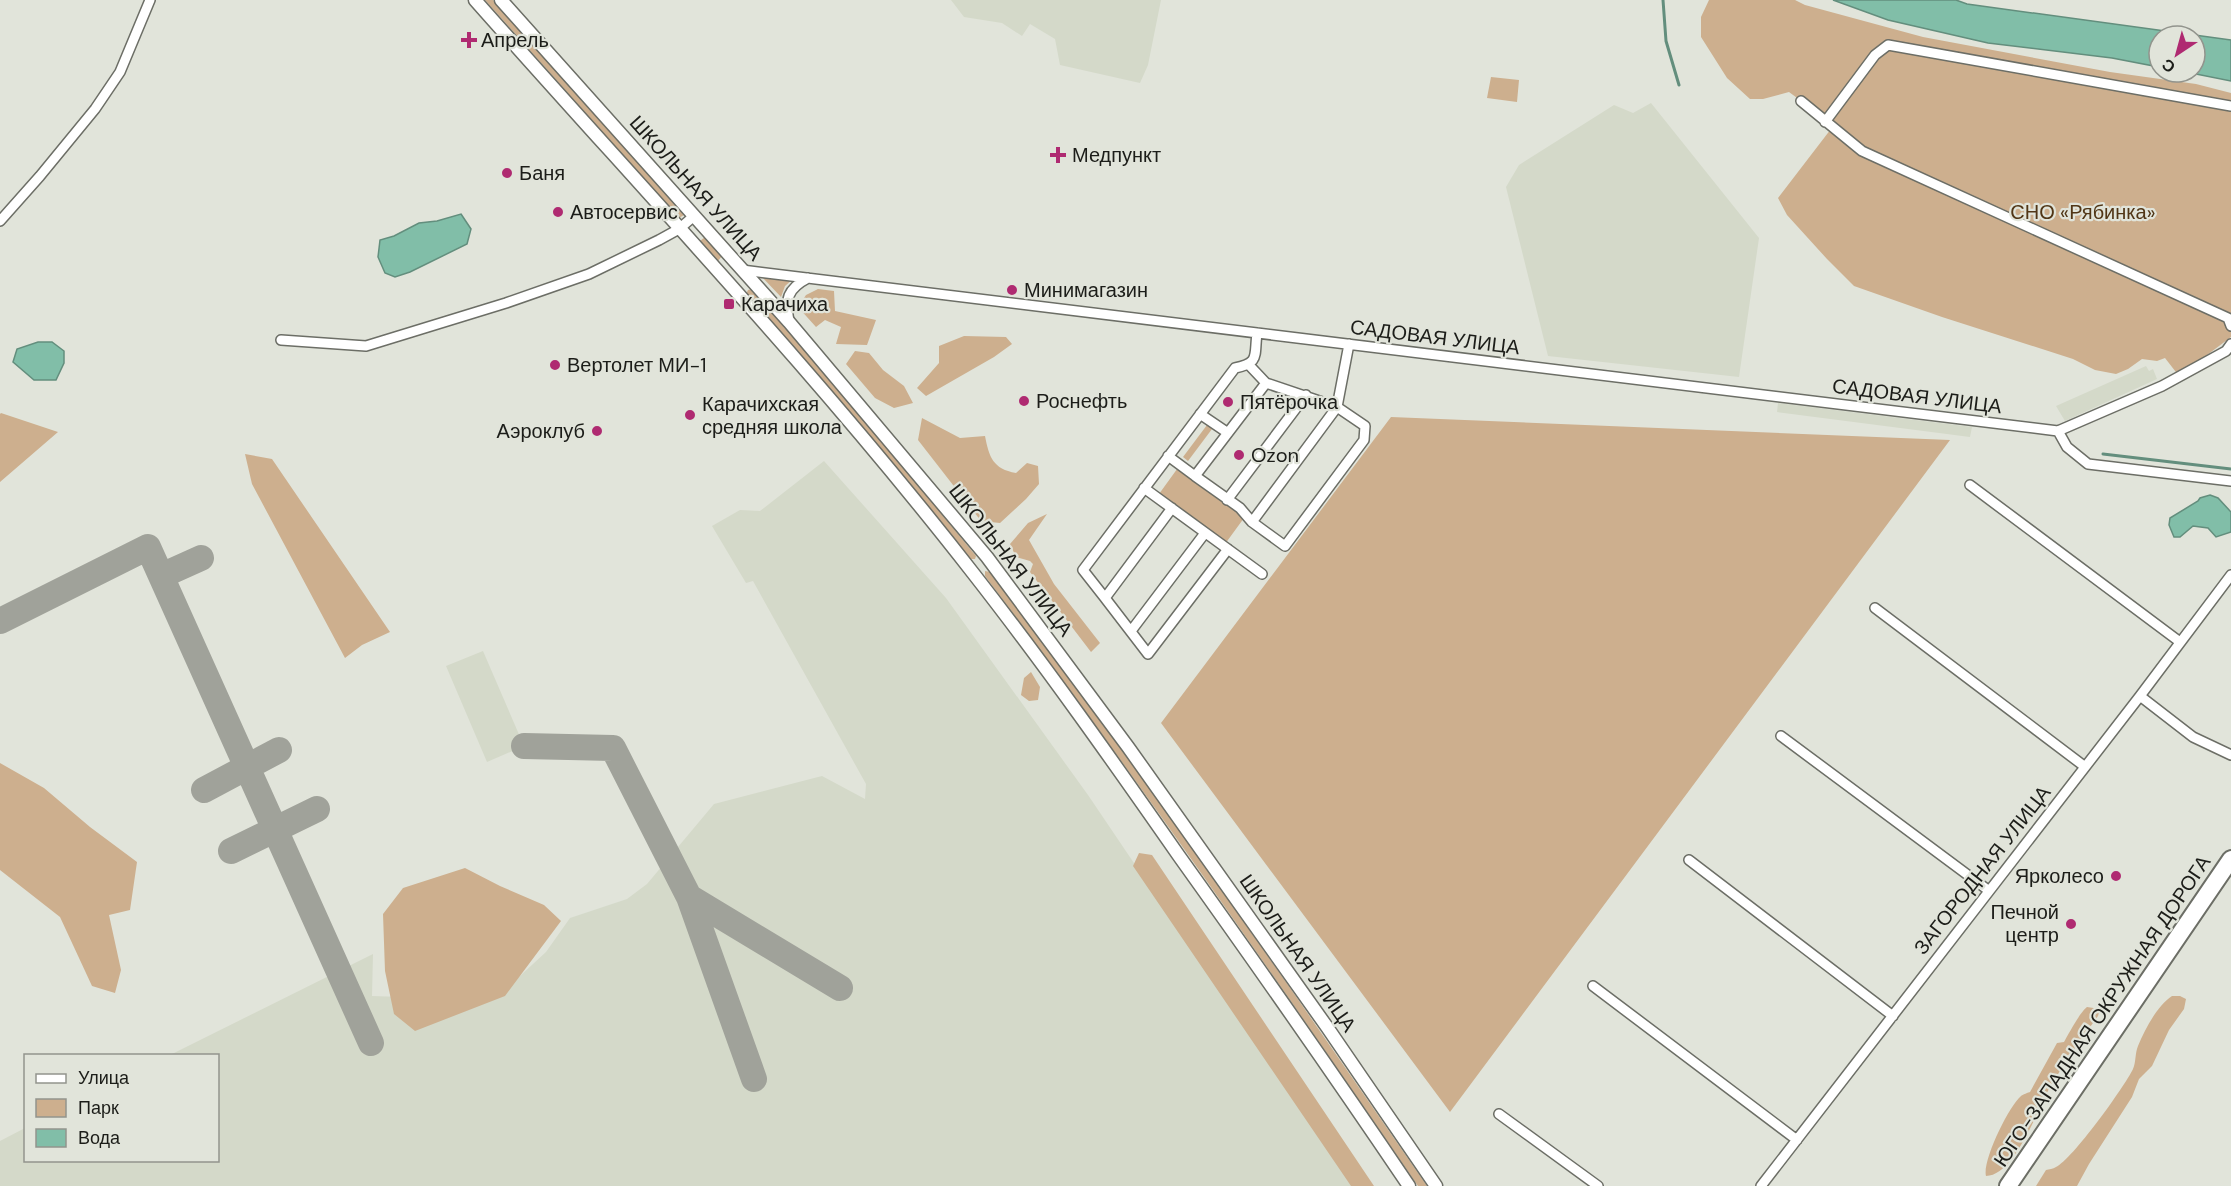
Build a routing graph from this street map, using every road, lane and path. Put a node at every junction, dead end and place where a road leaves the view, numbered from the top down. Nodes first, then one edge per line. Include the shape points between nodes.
1 (150, 0) edge
2 (476, 0) edge
3 (501, 0) edge
4 (1801, 101) dead end
5 (2231, 106) edge
6 (1825, 122) junction
7 (694, 216) junction
8 (0, 221) edge
9 (679, 229) junction
10 (742, 270) junction
11 (808, 278) junction
12 (727, 282) junction
13 (789, 322) junction
14 (2231, 326) edge
15 (1257, 333) junction
16 (281, 340) dead end
17 (2231, 344) edge
18 (1349, 345) junction
19 (1249, 365) junction
20 (1266, 383) junction
21 (1306, 395) junction
22 (1337, 407) junction
23 (1200, 414) junction
24 (2058, 431) junction
25 (1228, 433) junction
26 (1168, 456) junction
27 (1195, 476) junction
28 (2231, 482) edge
29 (1970, 485) dead end
30 (1144, 488) junction
31 (1227, 500) junction
32 (1172, 508) junction
33 (1252, 522) junction
34 (1205, 533) junction
35 (1228, 549) junction
36 (987, 557) junction
37 (971, 570) junction
38 (1262, 574) dead end
39 (2231, 575) edge
40 (1105, 598) junction
41 (1875, 608) dead end
42 (1131, 632) junction
43 (2180, 642) junction
44 (2140, 696) junction
45 (1781, 736) dead end
46 (2231, 755) edge
47 (2084, 766) junction
48 (2231, 859) edge
49 (1689, 860) dead end
50 (2231, 876) edge
51 (1988, 890) junction
52 (1593, 986) dead end
53 (1893, 1016) junction
54 (1499, 1114) dead end
55 (1797, 1140) junction
56 (1409, 1186) edge
57 (1436, 1186) edge
58 (1598, 1186) edge
59 (1761, 1186) edge
60 (2008, 1186) edge
61 (2019, 1186) edge

1 - 8 street via 120,72 108,90
2 - 9 main road, ШКОЛЬНАЯ УЛИЦА
3 - 7 main road, ШКОЛЬНАЯ УЛИЦА
4 - 6 street
5 - 6 street via 1888,45 1875,55
6 - 14 street via 1862,151 2228,318
7 - 9 street
7 - 10 main road, ШКОЛЬНАЯ УЛИЦА
9 - 12 main road, ШКОЛЬНАЯ УЛИЦА
9 - 16 street via 589,274 366,346
10 - 11 street, САДОВАЯ УЛИЦА
10 - 12 main road
10 - 13 main road, ШКОЛЬНАЯ УЛИЦА
11 - 13 street via 788,296
11 - 15 street, САДОВАЯ УЛИЦА
12 - 37 main road, ШКОЛЬНАЯ УЛИЦА
13 - 36 main road, ШКОЛЬНАЯ УЛИЦА
15 - 18 street, САДОВАЯ УЛИЦА
15 - 19 street via 1254,360
17 - 24 street via 2226,351 2169,382
18 - 22 street
18 - 24 street, САДОВАЯ УЛИЦА
19 - 20 street
19 - 23 street via 1235,368
20 - 21 street
20 - 25 street
21 - 22 street
21 - 31 street
22 - 33 street
22 - 33 street via 1365,426 1364,440 1292,538 1285,546
23 - 25 street
23 - 26 street
24 - 28 street via 2067,447 2088,464
25 - 27 street
26 - 27 street
26 - 30 street
27 - 31 street
29 - 43 street
30 - 32 street
30 - 40 street via 1083,570
31 - 33 street
32 - 34 street
32 - 40 street
34 - 35 street
34 - 42 street
35 - 38 street
35 - 42 street via 1148,654
36 - 37 main road
36 - 57 main road, ШКОЛЬНАЯ УЛИЦА via 1128,747
37 - 56 main road, ШКОЛЬНАЯ УЛИЦА via 1111,758
39 - 43 street, ЗАГОРОДНАЯ УЛИЦА
40 - 42 street
41 - 47 street
43 - 44 street, ЗАГОРОДНАЯ УЛИЦА
44 - 46 street via 2193,736
44 - 47 street, ЗАГОРОДНАЯ УЛИЦА
45 - 51 street
47 - 51 street, ЗАГОРОДНАЯ УЛИЦА
48 - 60 highway, ЮГО-ЗАПАДНАЯ ОКРУЖНАЯ ДОРОГА
49 - 53 street
50 - 61 highway, ЮГО-ЗАПАДНАЯ ОКРУЖНАЯ ДОРОГА
51 - 53 street, ЗАГОРОДНАЯ УЛИЦА
52 - 55 street
53 - 55 street, ЗАГОРОДНАЯ УЛИЦА
54 - 58 street
55 - 59 street, ЗАГОРОДНАЯ УЛИЦА

